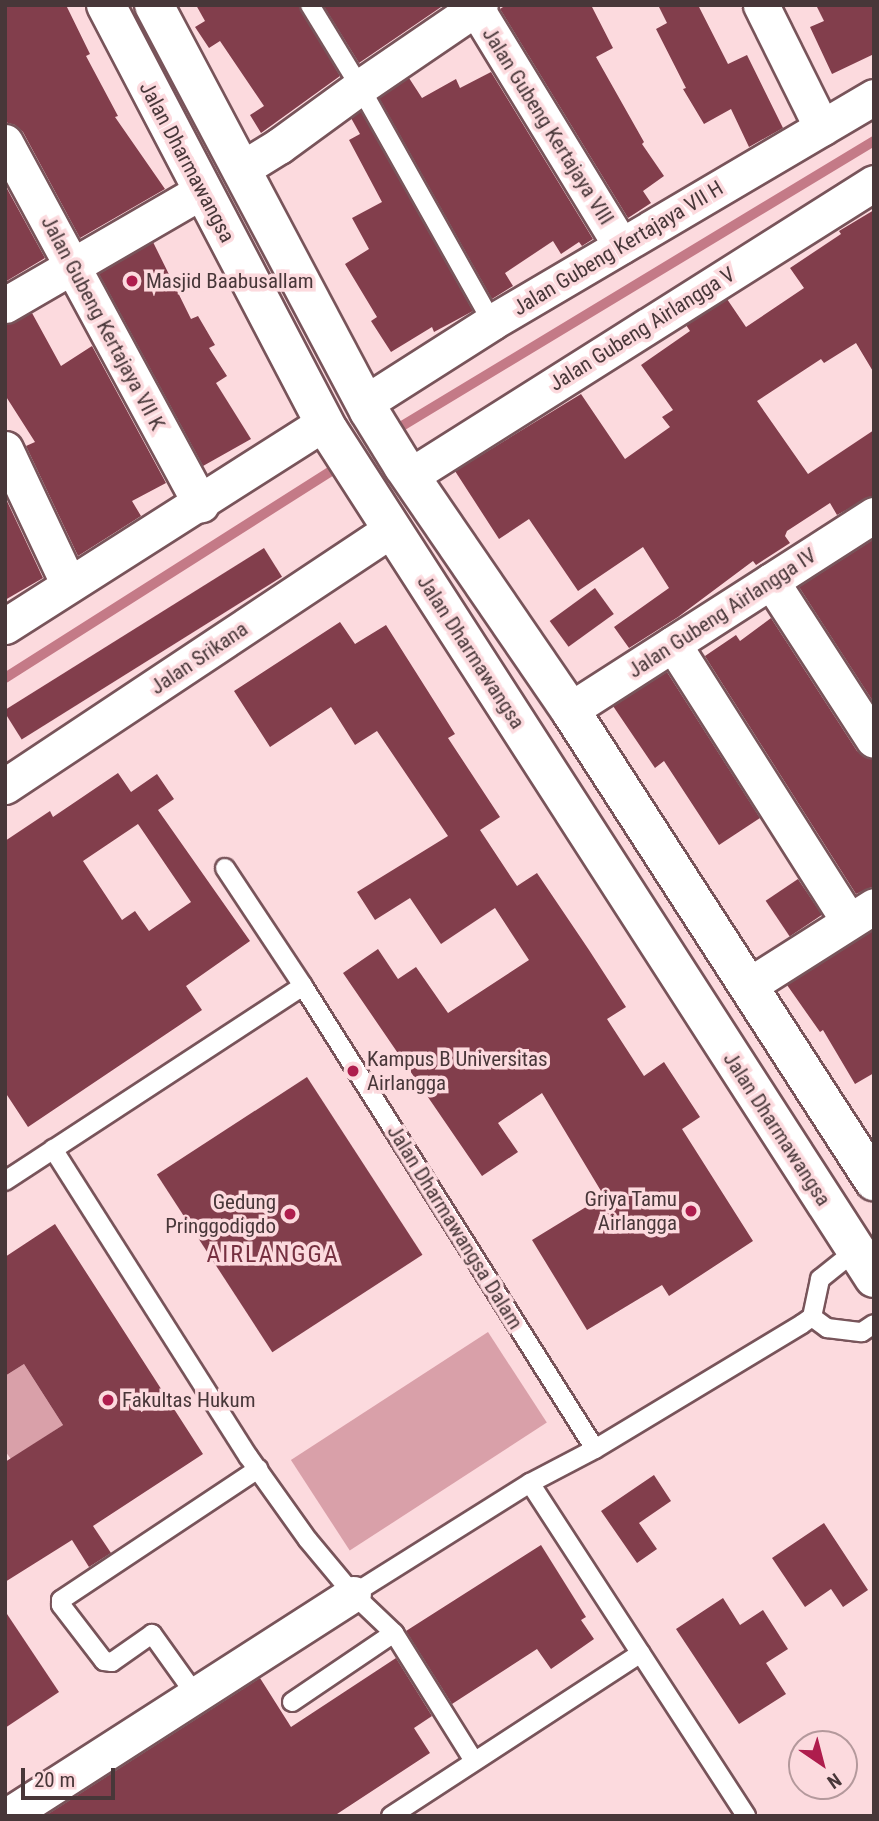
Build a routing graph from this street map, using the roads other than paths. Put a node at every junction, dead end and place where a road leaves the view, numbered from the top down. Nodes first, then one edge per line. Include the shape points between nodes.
1 (106, 5) edge
2 (154, 5) edge
3 (310, 5) edge
4 (761, 5) edge
5 (476, 6) edge
6 (360, 86) junction
7 (874, 97) edge
8 (822, 128) junction
9 (5, 142) edge
10 (240, 170) junction
11 (874, 183) edge
12 (202, 191) junction
13 (621, 246) junction
14 (72, 266) junction
15 (5, 305) edge
16 (492, 322) junction
17 (367, 407) junction
18 (326, 427) junction
19 (5, 449) edge
20 (407, 471) junction
21 (201, 503) junction
22 (874, 515) edge
23 (392, 529) junction
24 (771, 581) junction
25 (69, 585) junction
26 (5, 626) edge
27 (673, 644) junction
28 (570, 710) junction
29 (874, 740) edge
30 (5, 786) edge
31 (225, 868) dead end
32 (861, 914) edge
33 (303, 986) junction
34 (748, 986) junction
35 (52, 1149) junction
36 (5, 1181) edge
37 (874, 1181) edge
38 (865, 1264) edge
39 (812, 1317) junction
40 (874, 1324) edge
41 (595, 1449) junction
42 (258, 1469) junction
43 (530, 1483) junction
44 (353, 1594) junction
45 (394, 1633) junction
46 (641, 1653) junction
47 (195, 1694) junction
48 (292, 1702) dead end
49 (474, 1761) junction
50 (7, 1816) edge
51 (391, 1816) edge
52 (746, 1816) edge

1 - 12 main road, Jalan Dharmawangsa
2 - 10 main road, Jalan Dharmawangsa
3 - 6 lane
4 - 8 street
5 - 6 street
5 - 13 street, Jalan Gubeng Kertajaya VIII
6 - 10 street
6 - 16 lane
7 - 8 street, Jalan Gubeng Kertajaya VII H
8 - 13 street, Jalan Gubeng Kertajaya VII H
9 - 14 street, Jalan Gubeng Kertajaya VII K
10 - 17 main road, Jalan Dharmawangsa
11 - 20 street, Jalan Gubeng Airlangga V
12 - 14 street
12 - 18 main road, Jalan Dharmawangsa
13 - 16 street, Jalan Gubeng Kertajaya VII H
14 - 15 street
14 - 21 street, Jalan Gubeng Kertajaya VII K
16 - 17 street, Jalan Gubeng Kertajaya VII H
17 - 20 main road, Jalan Dharmawangsa
18 - 21 street
18 - 23 main road, Jalan Dharmawangsa
19 - 25 street
20 - 28 main road, Jalan Dharmawangsa
21 - 25 street
22 - 24 street, Jalan Gubeng Airlangga IV
23 - 30 street, Jalan Srikana
23 - 38 main road, Jalan Dharmawangsa
24 - 27 street, Jalan Gubeng Airlangga IV
24 - 29 street
25 - 26 street
27 - 28 street, Jalan Gubeng Airlangga IV
27 - 32 street
28 - 34 main road, Jalan Dharmawangsa
31 - 33 lane, Jalan Dharmawangsa Dalam
32 - 34 street
33 - 35 lane
33 - 41 lane, Jalan Dharmawangsa Dalam
34 - 37 main road, Jalan Dharmawangsa
35 - 36 lane
35 - 42 lane
38 - 39 lane via 820,1279
39 - 40 lane via 827,1328 862,1332
39 - 41 lane
41 - 43 lane
42 - 44 lane
42 - 47 lane via 61,1600 104,1661 112,1662 152,1634
43 - 44 lane
43 - 46 lane
44 - 45 lane
44 - 47 street
45 - 48 lane
45 - 49 lane
46 - 49 lane
46 - 52 lane
47 - 50 street
49 - 51 lane

